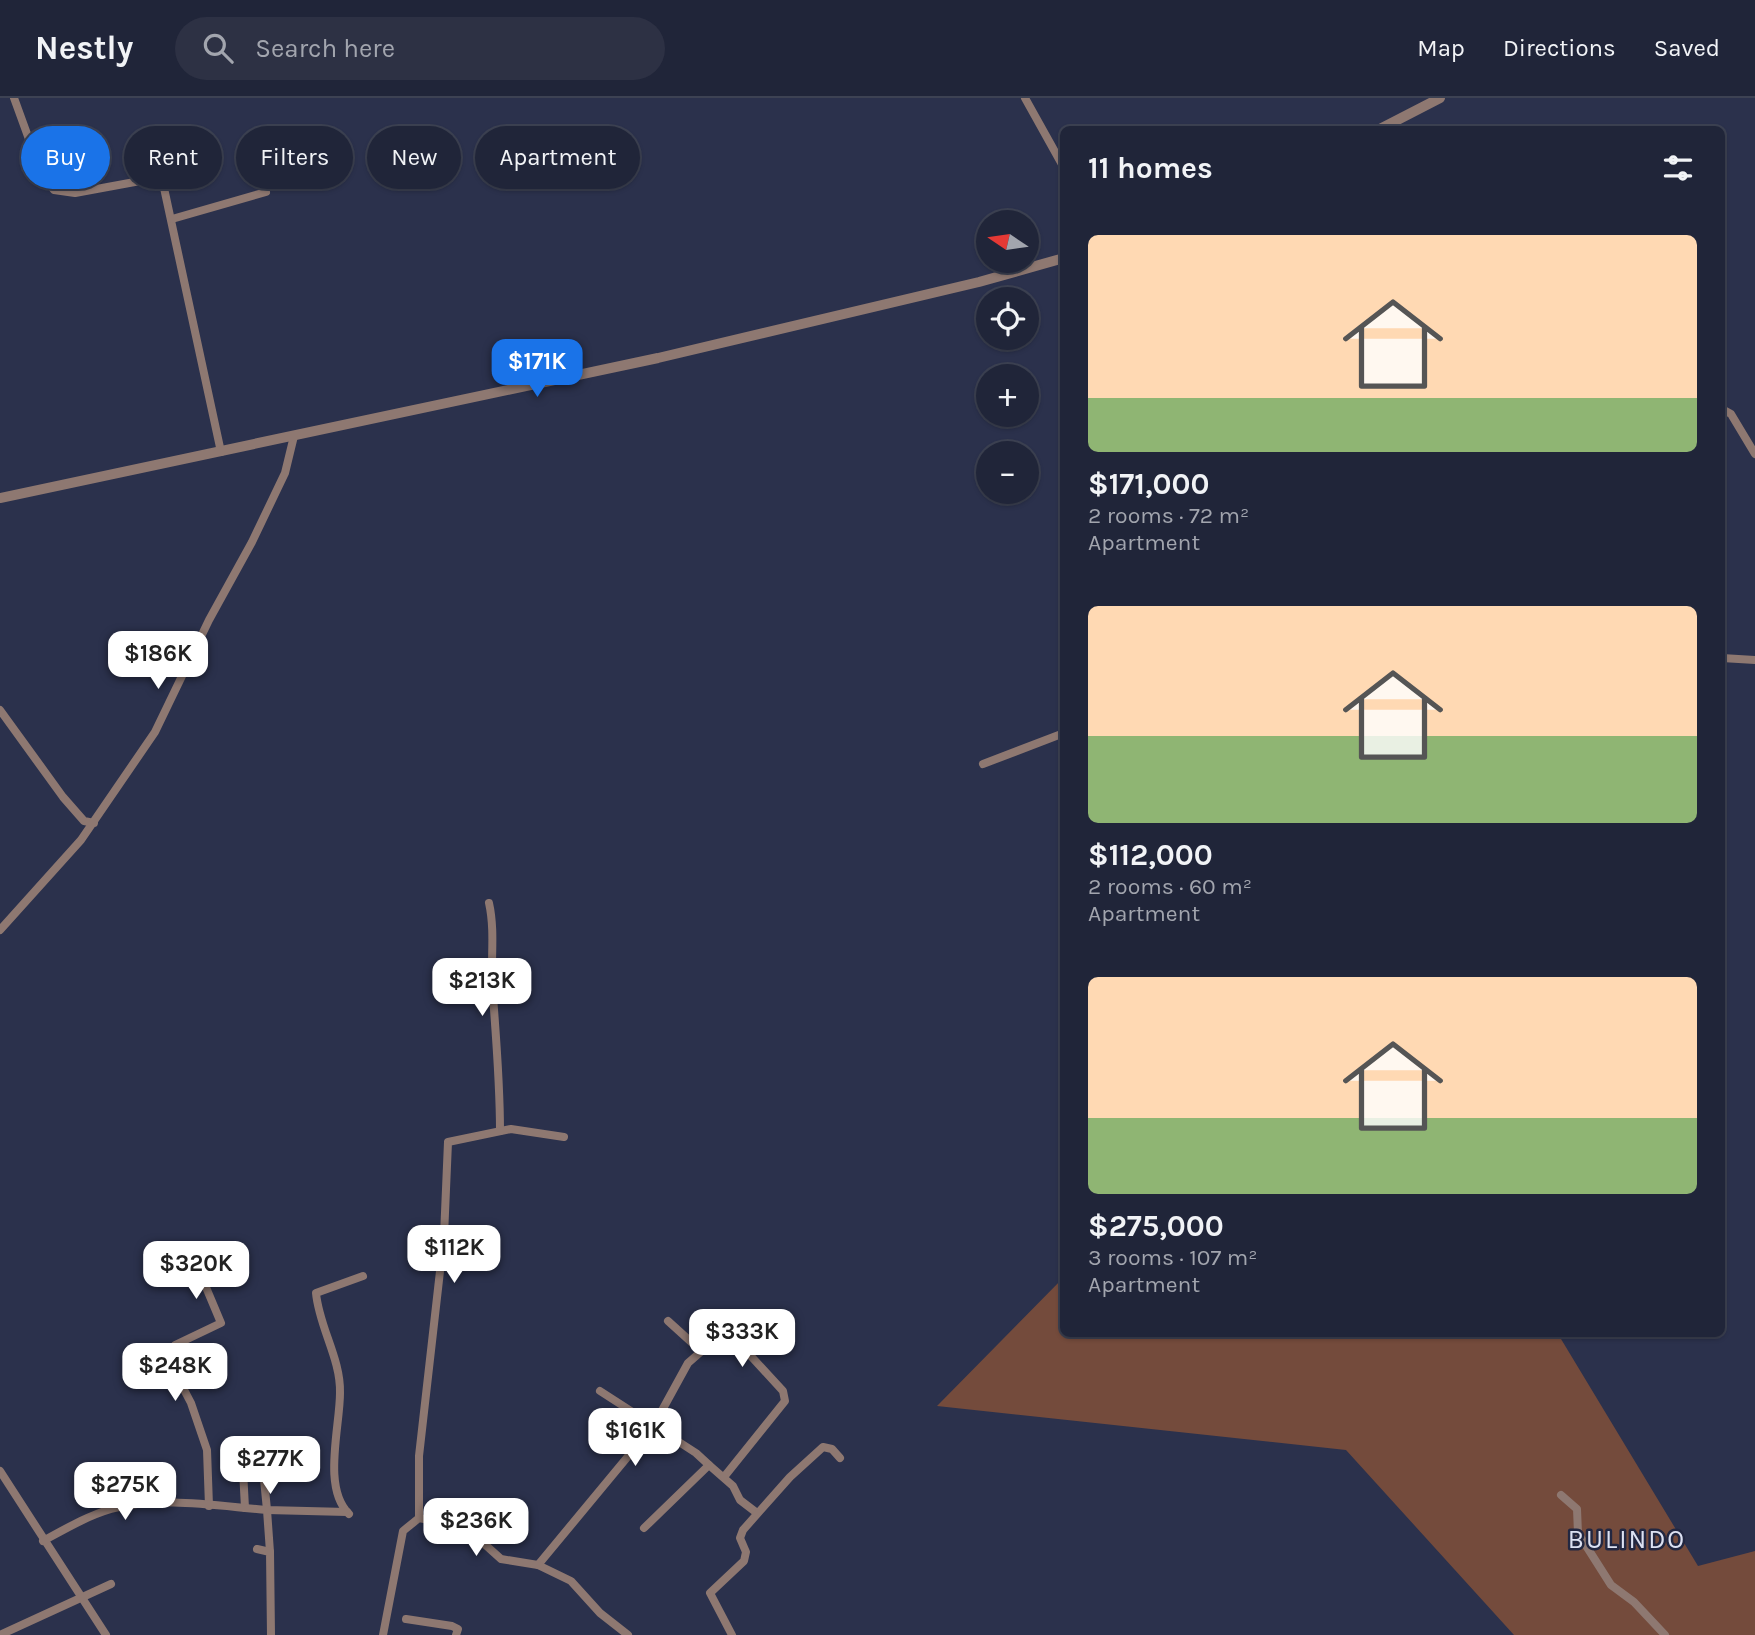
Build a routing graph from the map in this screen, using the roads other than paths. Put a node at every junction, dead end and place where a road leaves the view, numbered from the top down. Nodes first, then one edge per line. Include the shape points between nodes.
1 (15, 98) edge
2 (1026, 98) edge
3 (1415, 98) edge
4 (1440, 98) edge
5 (1421, 107) junction
6 (1385, 126) edge
7 (1060, 161) edge
8 (266, 192) dead end
9 (172, 219) junction
10 (1060, 259) edge
11 (1725, 411) edge
12 (295, 436) junction
13 (221, 452) junction
14 (1755, 454) edge
15 (0, 498) edge
16 (1725, 658) edge
17 (1755, 660) edge
18 (0, 709) edge
19 (1060, 735) edge
20 (983, 764) dead end
21 (94, 823) junction
22 (489, 903) dead end
23 (0, 930) edge
24 (500, 1131) junction
25 (564, 1137) dead end
26 (200, 1273) dead end
27 (363, 1276) dead end
28 (668, 1321) dead end
29 (700, 1350) junction
30 (600, 1391) dead end
31 (654, 1425) junction
32 (840, 1458) dead end
33 (709, 1465) junction
34 (243, 1470) dead end
35 (0, 1471) edge
36 (724, 1477) junction
37 (264, 1479) dead end
38 (1561, 1495) dead end
39 (209, 1506) junction
40 (245, 1508) junction
41 (267, 1510) junction
42 (757, 1513) junction
43 (419, 1518) junction
44 (644, 1528) dead end
45 (43, 1541) junction
46 (257, 1549) dead end
47 (270, 1552) junction
48 (538, 1565) junction
49 (111, 1584) dead end
50 (80, 1598) junction
51 (406, 1619) dead end
52 (1, 1635) edge
53 (106, 1635) edge
54 (271, 1635) edge
55 (383, 1635) edge
56 (456, 1635) edge
57 (628, 1635) edge
58 (732, 1635) edge
59 (1665, 1635) edge

1 - 9 street via 42,175 54,190 75,193 151,179 164,188
2 - 7 street
3 - 5 street
4 - 5 street
5 - 6 street
8 - 9 street
9 - 13 street
10 - 12 street via 760,334
11 - 14 street
12 - 13 street
12 - 21 street via 285,472 258,531 155,732
13 - 15 street
16 - 17 street
18 - 21 street via 63,797 84,821
19 - 20 street
21 - 23 street
22 - 24 street via 494,923 492,983 499,1042
24 - 25 street
24 - 43 street via 448,1142 444,1236 419,1456
26 - 39 street via 221,1323 175,1345 170,1363 191,1403 207,1450
27 - 41 street via 316,1293 341,1389 335,1441 337,1493 348,1513
28 - 29 street
29 - 31 street via 682,1371
29 - 36 street via 719,1339 732,1339 785,1396 783,1406
30 - 31 street
31 - 33 street
31 - 48 street
32 - 42 street via 823,1447
33 - 36 street
33 - 44 street
34 - 40 street
35 - 45 street
36 - 42 street via 740,1500
37 - 41 street
38 - 59 street via 1577,1508 1578,1533 1611,1585
39 - 40 street
39 - 45 street via 163,1503 113,1509 78,1521
40 - 41 street
41 - 47 street
42 - 58 street via 740,1538 746,1552 744,1561 710,1593
43 - 48 street via 470,1531 501,1559
43 - 55 street via 403,1531
45 - 50 street
46 - 47 street
47 - 54 street
48 - 57 street via 579,1586 600,1613
49 - 50 street
50 - 52 street
50 - 53 street
51 - 56 street via 452,1626

